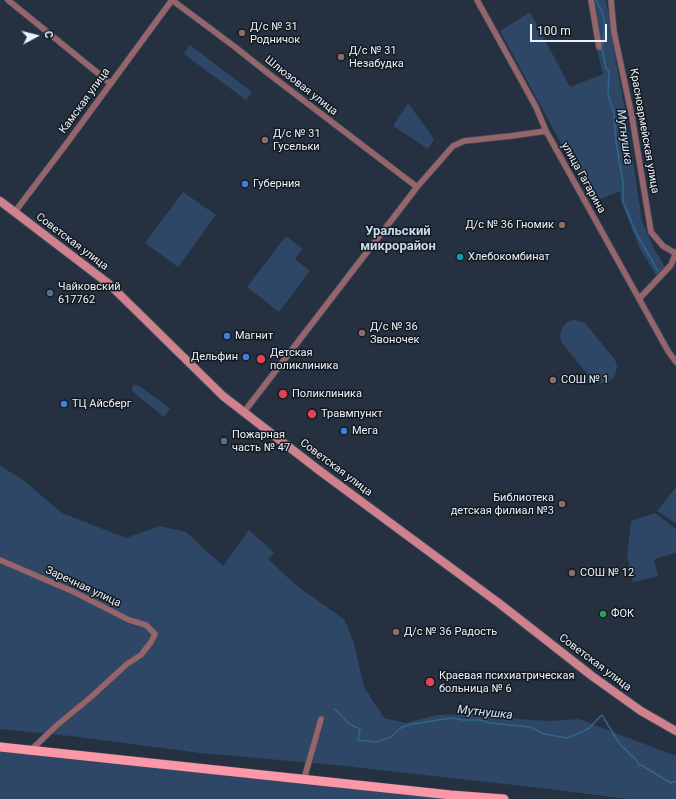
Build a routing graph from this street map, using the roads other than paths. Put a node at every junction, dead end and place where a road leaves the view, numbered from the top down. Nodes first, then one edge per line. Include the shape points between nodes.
1 (8, 0) edge
2 (172, 0) edge
3 (477, 0) edge
4 (591, 0) edge
5 (612, 0) edge
6 (599, 47) dead end
7 (110, 83) junction
8 (546, 131) junction
9 (417, 187) junction
10 (0, 201) edge
11 (14, 213) junction
12 (676, 253) edge
13 (639, 299) junction
14 (676, 362) edge
15 (244, 412) junction
16 (0, 560) edge
17 (321, 719) dead end
18 (676, 731) edge
19 (0, 747) edge
20 (30, 750) junction
21 (304, 779) junction
22 (504, 799) edge

1 - 7 street
2 - 7 street, Камская улица
2 - 9 street, Шлюзовая улица
3 - 8 street, улица Гагарина via 536,107
4 - 6 street
5 - 12 street, Красноармейская улица via 614,32 632,117 651,232 663,246
7 - 11 street, Камская улица
8 - 9 street via 464,141 453,146
8 - 13 street, улица Гагарина
9 - 15 street
10 - 11 main road, Советская улица
11 - 15 main road, Советская улица via 109,284 215,389
12 - 13 street via 671,265
13 - 14 street, улица Гагарина
15 - 18 main road, Советская улица via 592,676 641,711
16 - 20 street, Заречная улица via 74,592 129,620 146,625 156,634 141,655 127,664
17 - 21 street
19 - 20 main road
20 - 21 main road
21 - 22 main road

